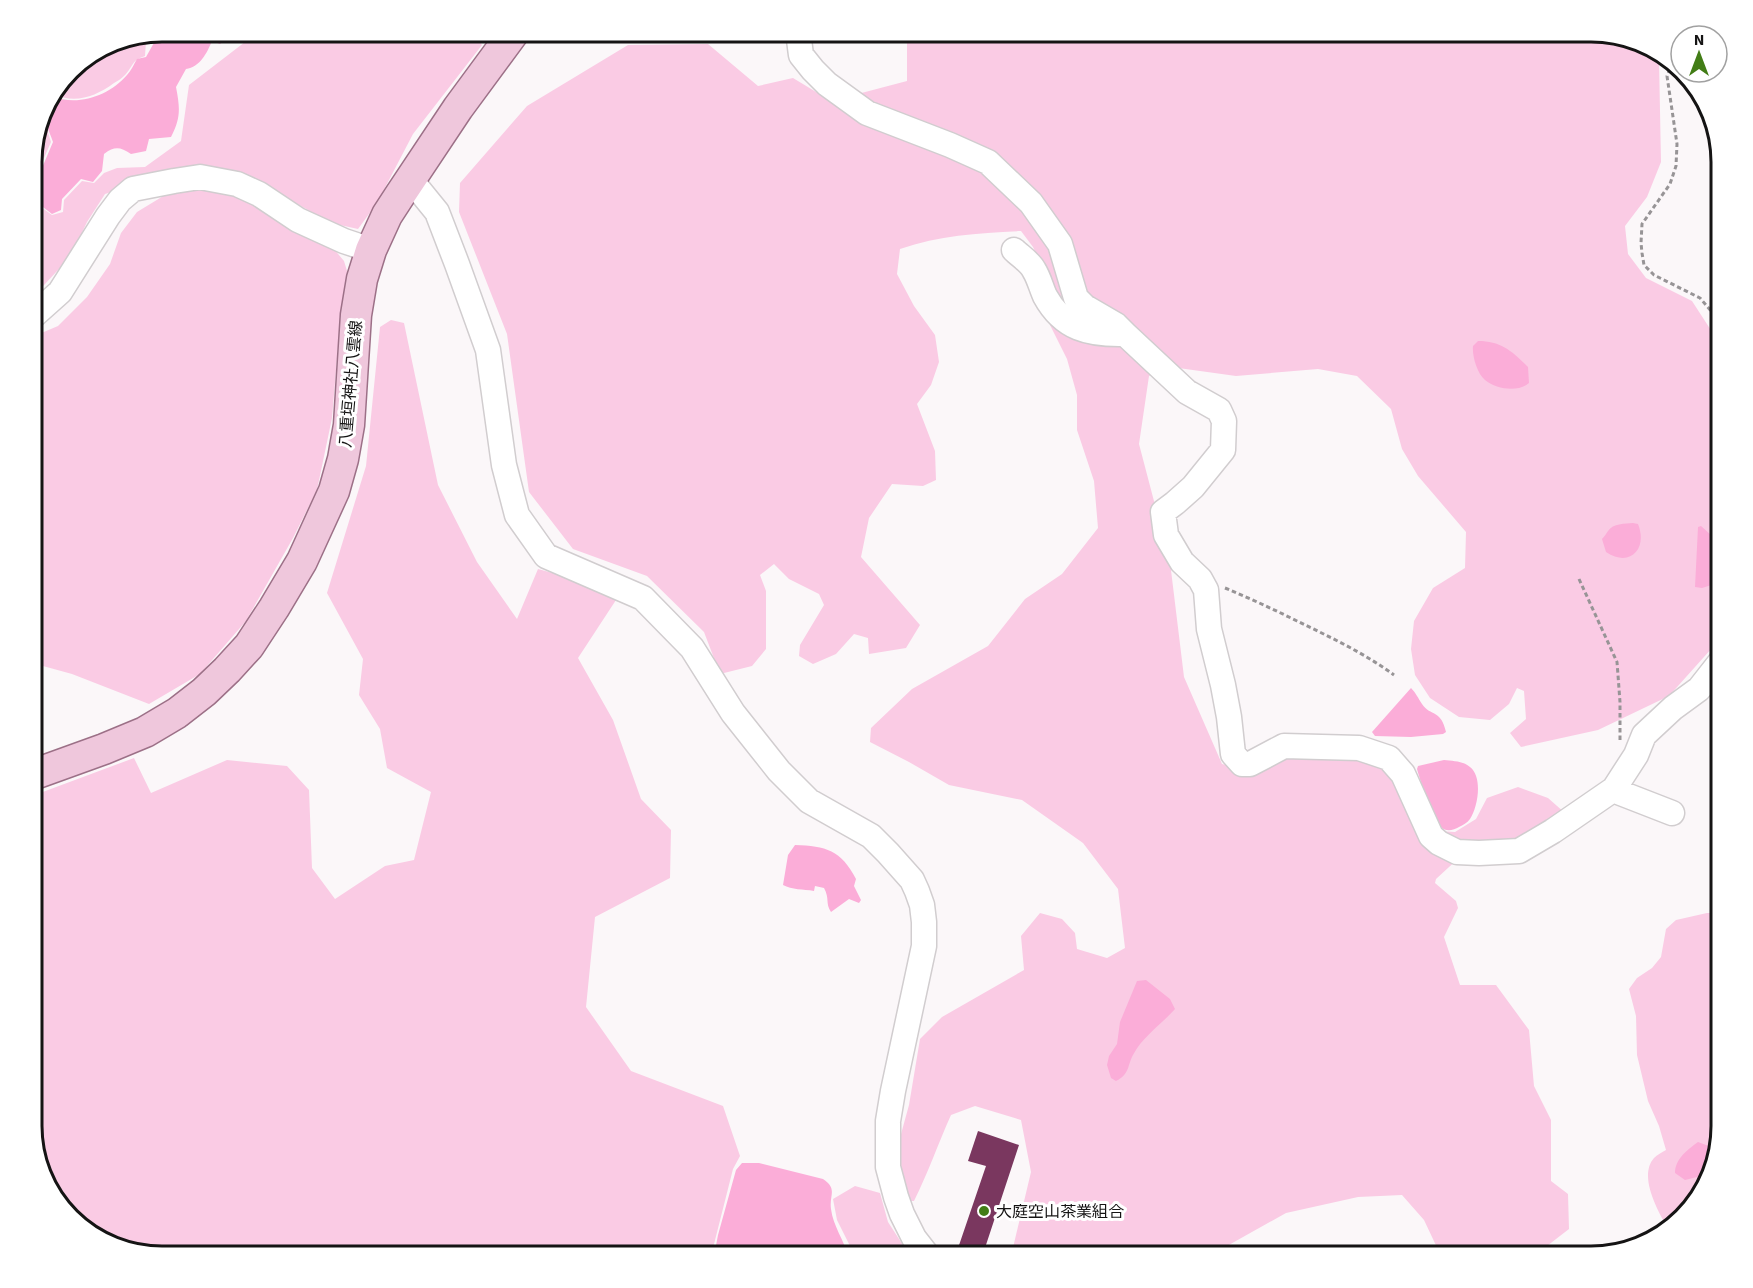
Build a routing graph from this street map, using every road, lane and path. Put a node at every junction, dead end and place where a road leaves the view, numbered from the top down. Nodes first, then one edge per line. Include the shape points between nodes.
1 (507, 42) edge
2 (799, 42) edge
3 (1669, 71) edge
4 (411, 180) junction
5 (371, 250) junction
6 (1014, 250) dead end
7 (42, 308) edge
8 (1711, 311) edge
9 (1125, 334) junction
10 (1579, 579) dead end
11 (1203, 584) junction
12 (1711, 674) edge
13 (1394, 675) dead end
14 (1619, 749) dead end
15 (42, 771) edge
16 (1614, 789) junction
17 (1672, 813) dead end
18 (920, 1246) edge

1 - 4 main road, 八重垣神社八雲線
2 - 9 street via 801,55 827,84 867,113 988,162 1031,203 1060,244 1076,297
3 - 8 path via 1676,166 1670,183 1642,224 1644,265 1700,298
4 - 5 main road, 八重垣神社八雲線 via 387,215
4 - 18 street via 437,212 488,350 504,465 517,515 540,548 546,556 643,598 692,648 733,713 779,771 809,801 871,836 912,880 922,905 924,946 888,1120 888,1167 902,1214
5 - 7 street via 298,220 237,183 200,177 174,181 133,189 120,200 60,292
5 - 15 main road, 八重垣神社八雲線 via 362,279 343,459 334,491 302,561 274,608 228,670 177,713 145,732
6 - 9 street via 1034,268 1046,297 1064,321 1082,330
9 - 11 street via 1187,392 1219,410 1224,421 1223,450 1193,487 1163,513 1166,535 1182,562
10 - 14 path via 1617,662
11 - 13 path via 1244,596 1356,651
11 - 16 street via 1233,754 1242,764 1250,764 1284,746 1359,748 1389,758 1403,774 1431,836 1447,848 1468,853 1519,851
12 - 16 street via 1644,735
16 - 17 street

